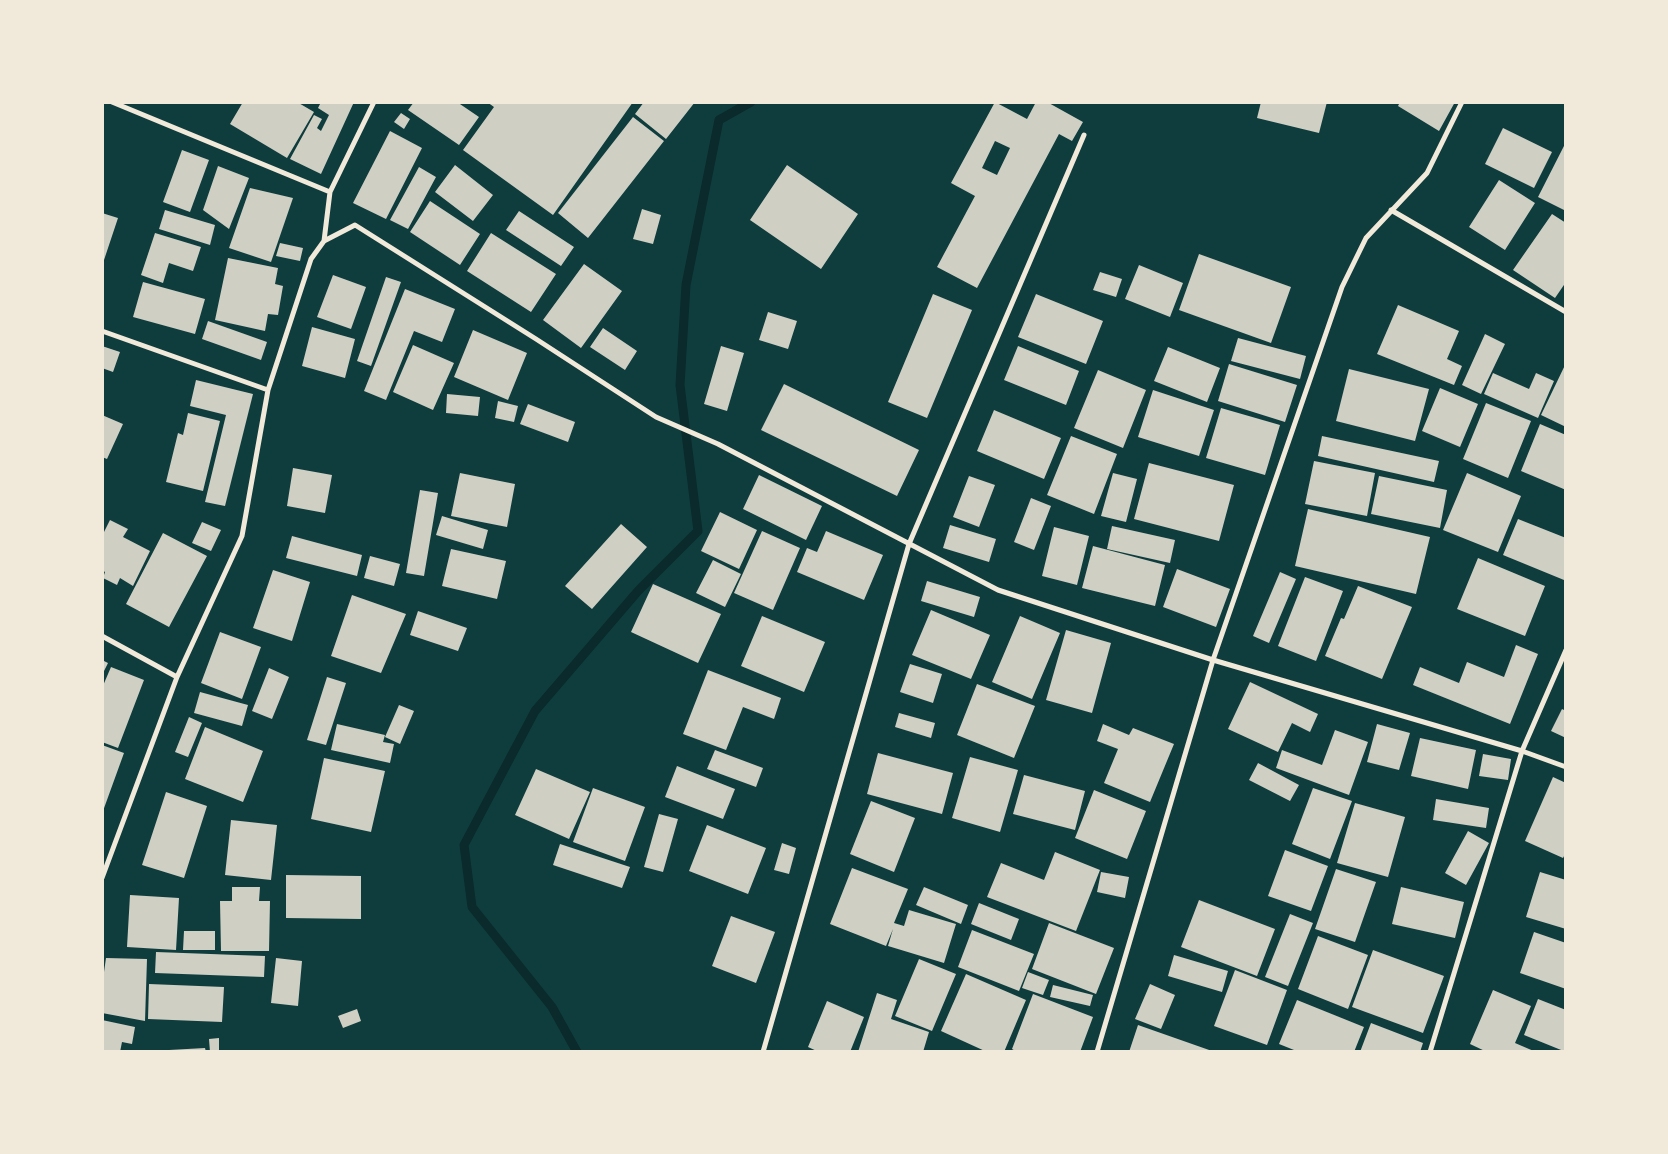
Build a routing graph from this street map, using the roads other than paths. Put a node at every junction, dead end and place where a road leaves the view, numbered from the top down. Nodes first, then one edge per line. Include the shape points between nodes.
1 (112, 102) edge
2 (374, 102) edge
3 (1462, 102) edge
4 (1084, 135) dead end
5 (330, 192) junction
6 (1391, 210) junction
7 (324, 241) junction
8 (1566, 312) edge
9 (102, 331) edge
10 (268, 390) junction
11 (909, 544) junction
12 (102, 636) edge
13 (1566, 650) edge
14 (1213, 660) junction
15 (177, 677) junction
16 (1522, 751) junction
17 (1566, 768) edge
18 (102, 878) edge
19 (763, 1052) edge
20 (1097, 1052) edge
21 (1430, 1052) edge

1 - 5 street
2 - 5 street
3 - 6 street via 1427,173
4 - 11 street
5 - 7 street
6 - 8 street
6 - 14 street via 1366,238 1342,287
7 - 10 street via 311,259
7 - 11 street via 355,225 656,417 718,444
9 - 10 street
10 - 15 street via 242,536
11 - 14 street via 998,590
11 - 19 street
12 - 15 street
13 - 16 street
14 - 16 street
14 - 20 street
15 - 18 street
16 - 17 street
16 - 21 street

